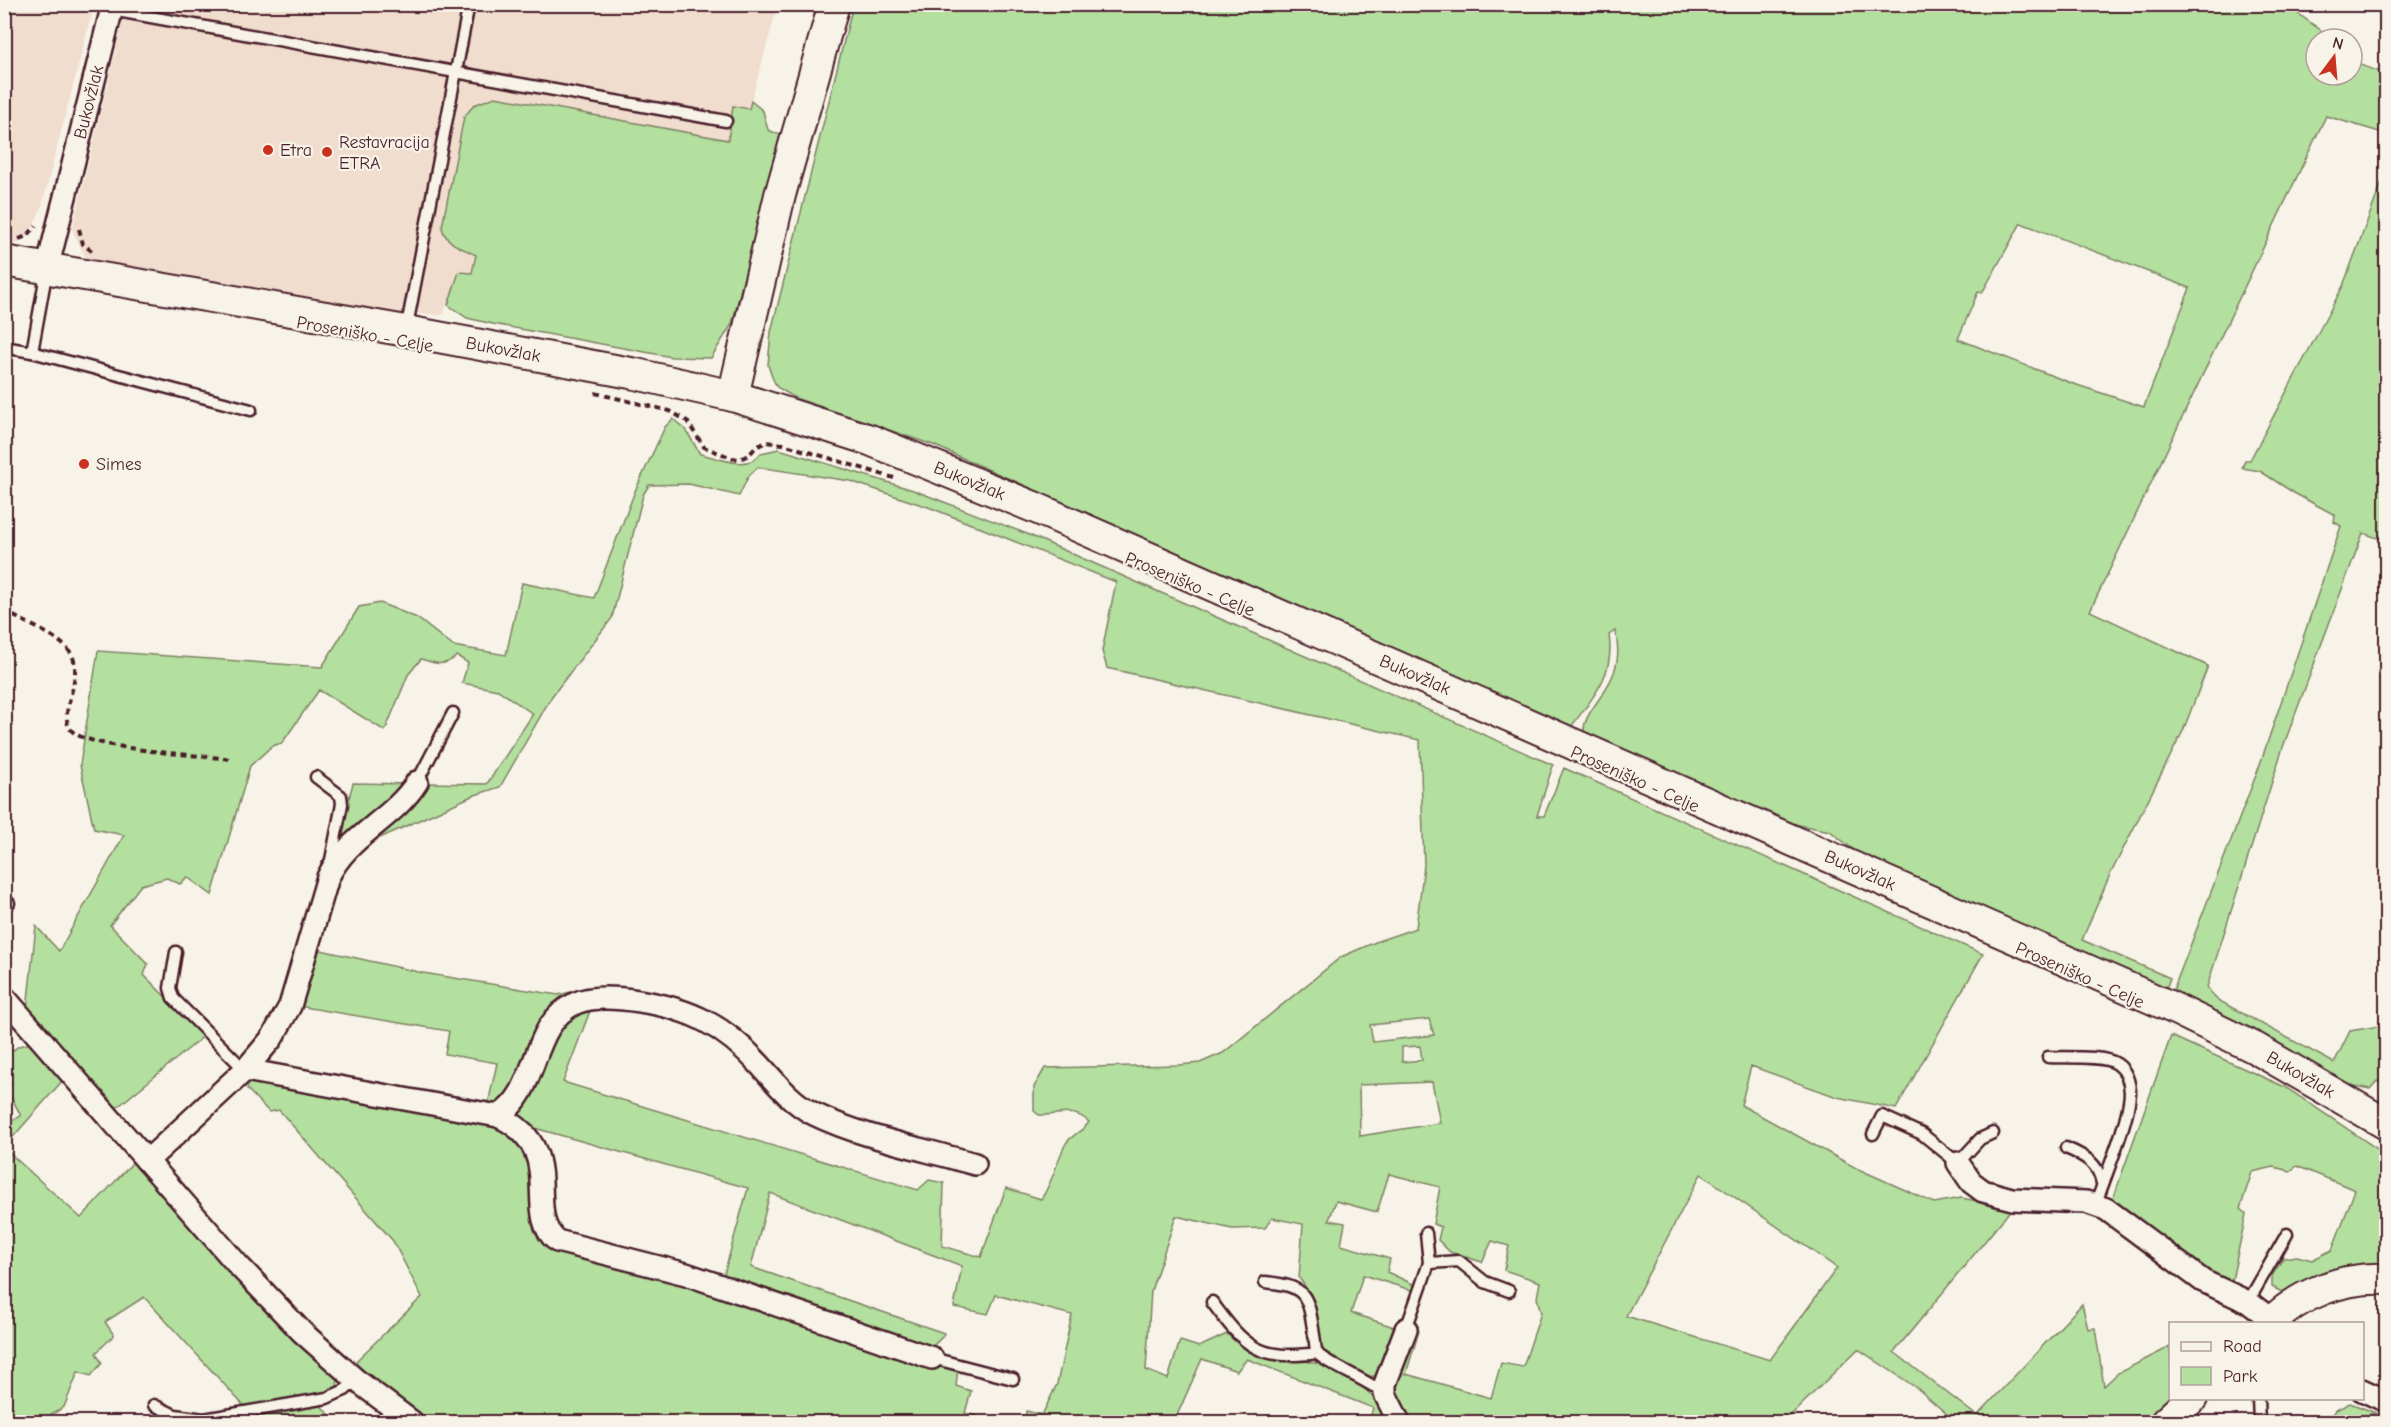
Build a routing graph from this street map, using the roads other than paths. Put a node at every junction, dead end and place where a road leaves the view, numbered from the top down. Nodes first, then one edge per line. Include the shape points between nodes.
1 (469, 4) edge
2 (834, 4) edge
3 (112, 7) edge
4 (457, 73) junction
5 (726, 121) dead end
6 (10, 251) edge
7 (47, 269) junction
8 (406, 331) junction
9 (4, 347) edge
10 (32, 352) junction
11 (733, 396) junction
12 (251, 410) dead end
13 (453, 714) dead end
14 (316, 777) dead end
15 (417, 782) joint
16 (328, 877) junction
17 (176, 952) dead end
18 (4, 997) edge
19 (2048, 1057) dead end
20 (245, 1070) junction
21 (498, 1116) junction
22 (2386, 1124) edge
23 (1993, 1132) dead end
24 (1873, 1134) dead end
25 (2066, 1148) dead end
26 (147, 1161) junction
27 (1958, 1163) junction
28 (975, 1164) dead end
29 (2102, 1184) junction
30 (2096, 1204) junction
31 (1426, 1233) dead end
32 (2287, 1234) dead end
33 (1429, 1263) junction
34 (2386, 1279) edge
35 (1265, 1282) dead end
36 (1509, 1291) dead end
37 (1212, 1302) dead end
38 (2248, 1302) junction
39 (2271, 1322) edge
40 (1406, 1329) joint
41 (1317, 1353) junction
42 (932, 1358) joint
43 (1012, 1379) dead end
44 (356, 1380) junction
45 (2364, 1391) edge
46 (1385, 1394) junction
47 (2190, 1400) edge
48 (2258, 1400) edge
49 (2386, 1401) edge
50 (154, 1405) dead end
51 (412, 1422) edge
52 (1399, 1422) edge
53 (2166, 1422) edge
54 (2259, 1422) edge

1 - 4 lane
2 - 11 main road via 780,195
3 - 4 lane
3 - 7 street, Bukovžlak
4 - 5 lane
4 - 8 lane
6 - 7 main road, Bukovžlak
7 - 8 main road, Bukovžlak
7 - 10 lane
8 - 11 main road, Bukovžlak
9 - 10 lane
10 - 12 lane
11 - 22 main road, Bukovžlak via 870,440 1036,508 2169,1006 2255,1048
13 - 15 lane
14 - 16 lane via 341,796 342,804
15 - 16 street via 405,801 347,847
16 - 20 street via 290,1006 272,1038
17 - 20 lane via 170,988 173,998
18 - 26 street
19 - 29 lane via 2116,1062 2126,1073 2130,1093
20 - 21 street
20 - 26 street
21 - 28 street via 518,1099 546,1030 566,1009 592,999 633,1000 667,1005 715,1024 737,1041 787,1095 812,1113 848,1128
21 - 42 street via 523,1131 534,1145 546,1223 549,1235 557,1241 686,1274
23 - 27 lane via 1980,1139
24 - 27 lane via 1882,1116 1922,1134
25 - 29 lane via 2092,1162
26 - 44 street via 238,1265 302,1332
27 - 30 street via 1983,1191 2013,1199
29 - 30 lane
30 - 38 street via 2203,1281
31 - 33 lane
32 - 38 lane
33 - 36 lane via 1458,1261 1485,1282
33 - 40 lane
34 - 39 main road via 2327,1287 2292,1305
35 - 41 lane via 1297,1288 1307,1299
37 - 41 lane via 1249,1345 1278,1354
38 - 39 street
40 - 46 street via 1385,1384
41 - 46 lane
42 - 43 lane
44 - 50 lane via 327,1398 204,1419 175,1415
44 - 51 street
45 - 49 street
46 - 52 street
47 - 53 main road
48 - 54 lane

